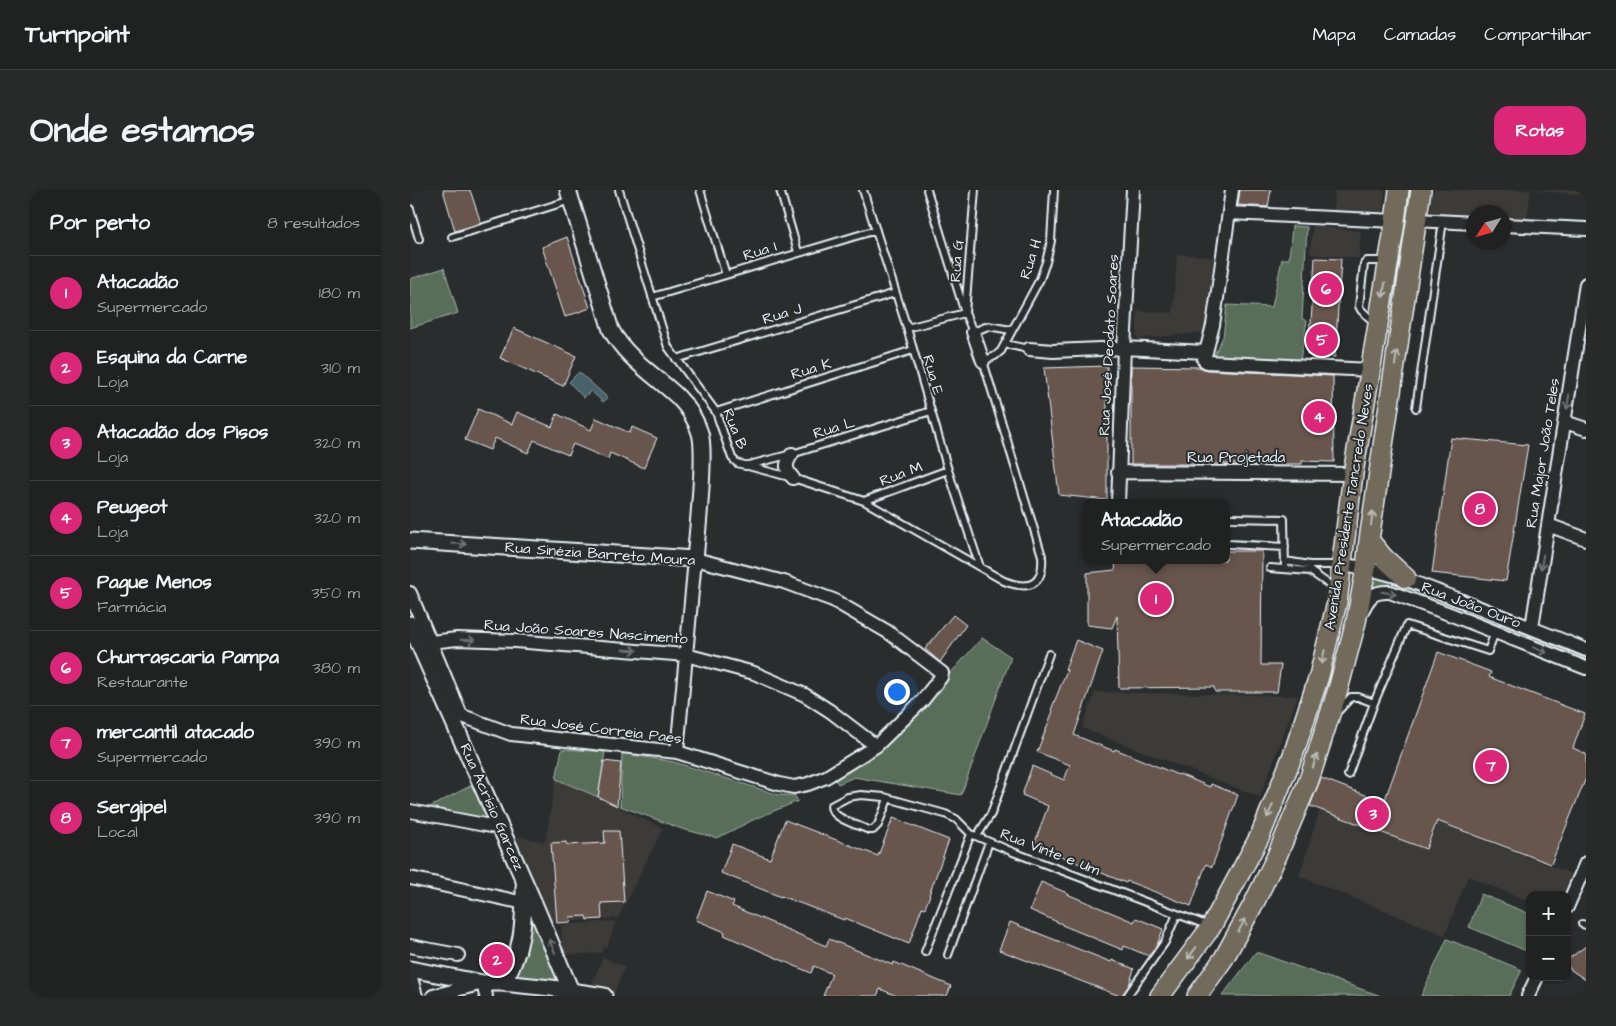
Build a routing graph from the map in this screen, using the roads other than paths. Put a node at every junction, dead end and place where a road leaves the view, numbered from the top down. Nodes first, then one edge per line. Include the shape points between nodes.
1 (618, 190) edge
2 (700, 190) edge
3 (780, 190) edge
4 (864, 190) edge
5 (927, 190) edge
6 (975, 190) edge
7 (1054, 190) edge
8 (1133, 190) edge
9 (1232, 190) edge
10 (1399, 190) edge
11 (1420, 190) edge
12 (570, 195) edge
13 (410, 209) edge
14 (1229, 213) junction
15 (1416, 220) junction
16 (1395, 221) junction
17 (1443, 221) junction
18 (1466, 222) edge
19 (1511, 225) edge
20 (413, 228) edge
21 (1586, 229) edge
22 (876, 230) junction
23 (452, 237) dead end
24 (419, 239) dead end
25 (798, 252) junction
26 (726, 275) junction
27 (1586, 284) edge
28 (895, 293) junction
29 (652, 297) junction
30 (965, 313) junction
31 (907, 328) junction
32 (1011, 330) junction
33 (972, 332) junction
34 (1005, 344) junction
35 (1124, 348) junction
36 (1029, 349) joint
37 (913, 350) junction
38 (1206, 352) junction
39 (676, 359) junction
40 (983, 361) junction
41 (1371, 370) junction
42 (1416, 408) dead end
43 (931, 411) junction
44 (716, 412) junction
45 (1565, 422) junction
46 (1586, 429) edge
47 (792, 454) junction
48 (745, 466) junction
49 (948, 470) junction
50 (1118, 472) junction
51 (1353, 474) junction
52 (793, 478) junction
53 (1118, 499) edge
54 (864, 502) junction
55 (1231, 518) dead end
56 (1548, 525) junction
57 (1586, 539) edge
58 (1368, 540) junction
59 (410, 541) edge
60 (1230, 544) edge
61 (1285, 547) junction
62 (695, 559) junction
63 (1285, 565) junction
64 (1341, 565) junction
65 (980, 567) junction
66 (1270, 568) dead end
67 (1366, 568) junction
68 (1406, 578) junction
69 (410, 593) edge
70 (1338, 593) junction
71 (1460, 600) junction
72 (1452, 615) junction
73 (1356, 622) junction
74 (410, 624) edge
75 (1532, 627) junction
76 (1495, 632) junction
77 (425, 643) junction
78 (1586, 650) edge
79 (1049, 654) dead end
80 (686, 655) junction
81 (1586, 668) edge
82 (942, 673) joint
83 (1374, 704) junction
84 (455, 713) junction
85 (1326, 726) junction
86 (876, 746) junction
87 (677, 752) junction
88 (1348, 775) dead end
89 (886, 798) junction
90 (412, 808) edge
91 (502, 828) junction
92 (974, 835) junction
93 (989, 842) junction
94 (1586, 863) edge
95 (410, 878) edge
96 (1571, 898) edge
97 (529, 903) junction
98 (1177, 914) junction
99 (1211, 926) junction
100 (410, 946) edge
101 (925, 952) dead end
102 (458, 955) dead end
103 (948, 955) dead end
104 (410, 969) edge
105 (410, 974) edge
106 (1535, 981) edge
107 (502, 983) junction
108 (485, 989) edge
109 (571, 991) junction
110 (552, 992) edge
111 (416, 996) edge
112 (433, 996) edge
113 (604, 996) edge
114 (1127, 996) edge
115 (1160, 996) edge
116 (1197, 996) edge
117 (1528, 996) edge

1 - 29 lane, Rua B
2 - 26 lane
3 - 25 lane
4 - 22 lane, Rua E
5 - 30 lane
6 - 30 lane, Rua G
7 - 32 lane, Rua H via 1051,241 1046,262
8 - 35 street, Rua José Deodato Soares
9 - 14 street
10 - 16 main road, Avenida Presidente Tancredo Neves
11 - 15 main road, Avenida Presidente Tancredo Neves
12 - 23 lane
12 - 62 street via 611,330 618,343 679,398 693,415 700,434 701,501
13 - 20 lane
14 - 16 street
14 - 38 street
15 - 17 street
58 -> 15 main road, Avenida Presidente Tancredo Neves
16 - 41 main road, Avenida Presidente Tancredo Neves
17 - 18 street
17 - 42 lane
19 - 21 street
20 - 24 lane
22 - 25 lane, Rua I
22 - 28 lane, Rua E
25 - 26 lane, Rua I
26 - 29 lane, Rua I
27 -> 45 street, Rua Major João Teles
28 - 31 lane, Rua E
28 - 39 lane, Rua J
29 - 39 lane, Rua B via 668,347
30 - 31 lane
30 - 33 lane, Rua G
31 - 37 lane, Rua E
32 - 33 lane via 988,326
32 - 34 lane, Rua H
33 - 40 street
34 - 36 lane
34 - 40 lane via 998,354
35 - 36 street
35 - 38 street
35 - 50 street, Rua José Deodato Soares
37 - 43 lane, Rua E
37 - 44 lane, Rua K
38 - 41 street via 1204,360 1207,362
39 - 44 lane, Rua B
40 - 65 lane, Rua B via 1043,567 1038,580 1027,585 1010,583
41 - 51 main road, Avenida Presidente Tancredo Neves
43 - 47 lane, Rua L
43 - 49 lane, Rua E
44 - 48 lane, Rua B via 732,458
45 - 46 street
45 - 56 street, Rua Major João Teles
47 - 48 lane, Rua L
47 - 52 street via 786,464
48 - 52 lane, Rua B
49 - 54 lane, Rua M
49 - 65 lane, Rua E
50 - 51 street, Rua Projetada
50 - 53 street, Rua José Deodato Soares
51 - 64 main road, Avenida Presidente Tancredo Neves
52 - 54 lane, Rua B
54 - 65 lane, Rua B
55 - 61 lane via 1284,519
56 - 57 street
56 -> 75 street, Rua Major João Teles
58 - 67 main road, Avenida Presidente Tancredo Neves
58 - 68 main road
59 -> 62 street, Rua Sinézia Barreto Moura
60 - 61 lane
61 - 63 lane
62 - 80 street
62 - 82 street, Rua Sinézia Barreto Moura via 784,582 833,600 888,632
63 - 64 lane
63 - 66 lane
63 - 70 lane via 1310,572
64 - 67 street, Rua João Ouro
64 - 70 main road, Avenida Presidente Tancredo Neves
67 - 68 street, Rua João Ouro
67 - 73 main road, Avenida Presidente Tancredo Neves
68 - 71 street, Rua João Ouro
69 - 77 street
70 -> 99 main road, Avenida Presidente Tancredo Neves via 1319,676 1293,755 1260,836
71 - 72 street
71 - 75 street, Rua João Ouro
73 -> 72 street, Rua João Ouro via 1368,600 1382,592
72 - 76 street, Rua João Ouro
73 - 85 main road, Avenida Presidente Tancredo Neves
74 - 77 street, Rua Acrísio Garcez
75 - 78 street, Rua João Ouro
76 -> 81 street, Rua João Ouro
76 - 83 lane via 1488,651 1407,625
77 -> 80 street, Rua João Soares Nascimento via 457,639 515,641
77 - 84 street, Rua Acrísio Garcez
79 - 92 lane via 991,814
80 - 86 street, Rua João Soares Nascimento via 754,673 805,695
80 - 87 street
82 - 86 street, Rua José Correia Paes via 922,702
83 - 85 lane via 1358,697 1348,698
83 - 88 lane
84 - 87 street, Rua José Correia Paes via 516,735
84 - 91 street, Rua Acrísio Garcez
116 -> 85 main road, Avenida Presidente Tancredo Neves via 1224,958 1276,858 1309,780
86 - 87 street, Rua José Correia Paes via 826,777 794,787
89 - 89 lane, Rua Vinte e Um via 848,797 835,803 831,810 835,815 873,830 878,825
89 - 92 lane, Rua Vinte e Um via 953,817
90 - 91 street
91 - 97 street, Rua Acrísio Garcez via 524,880
92 - 93 lane, Rua Vinte e Um
92 - 101 lane
93 - 98 lane, Rua Vinte e Um
93 - 103 lane
94 - 96 street
95 - 97 street
97 - 107 street via 516,957
109 -> 97 street
98 - 99 lane, Rua Vinte e Um
98 - 114 lane via 1165,942
99 -> 115 main road, Avenida Presidente Tancredo Neves
100 - 102 street
104 - 108 street
105 - 111 street
106 - 117 street
107 - 108 street
107 - 110 street
108 - 112 street
109 - 110 street
109 - 113 street

